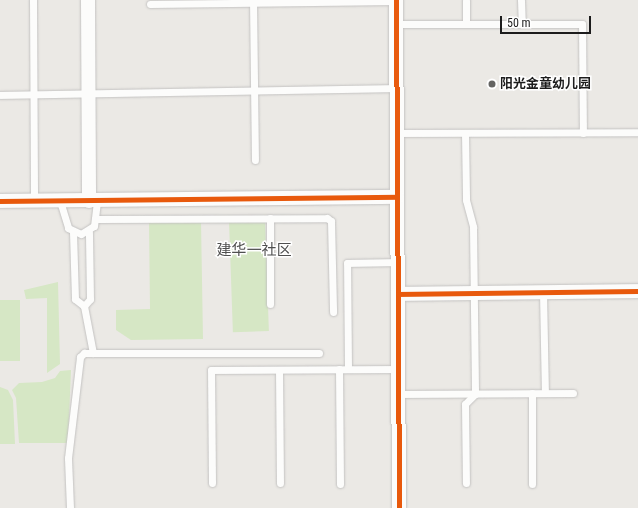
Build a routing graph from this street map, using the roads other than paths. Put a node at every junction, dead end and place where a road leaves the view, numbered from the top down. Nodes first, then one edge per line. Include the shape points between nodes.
1 (33, 0) edge
2 (88, 0) edge
3 (396, 0) edge
4 (466, 0) edge
5 (522, 0) edge
6 (253, 1) edge
7 (150, 4) dead end
8 (396, 24) junction
9 (466, 24) junction
10 (522, 24) junction
11 (396, 88) junction
12 (254, 91) junction
13 (0, 94) edge
14 (33, 95) junction
15 (89, 95) junction
16 (638, 132) edge
17 (397, 133) junction
18 (465, 133) junction
19 (583, 133) junction
20 (255, 160) dead end
21 (397, 197) junction
22 (0, 201) edge
23 (34, 201) junction
24 (60, 201) junction
25 (93, 201) junction
26 (270, 218) junction
27 (95, 219) junction
28 (73, 232) junction
29 (89, 232) junction
30 (398, 262) junction
31 (544, 292) junction
32 (638, 292) edge
33 (474, 293) junction
34 (398, 294) junction
35 (270, 304) dead end
36 (84, 306) junction
37 (333, 312) dead end
38 (93, 353) junction
39 (318, 353) dead end
40 (339, 369) junction
41 (348, 369) junction
42 (398, 369) junction
43 (279, 370) junction
44 (532, 393) junction
45 (545, 393) junction
46 (573, 393) dead end
47 (399, 394) junction
48 (475, 394) junction
49 (280, 482) dead end
50 (212, 483) dead end
51 (466, 483) dead end
52 (340, 484) dead end
53 (532, 484) dead end
54 (70, 508) edge
55 (399, 508) edge

1 - 14 lane
2 - 15 street
3 - 6 lane
3 - 8 street
4 - 9 lane
5 - 10 lane
6 - 7 lane
6 - 12 lane
8 - 9 lane
8 - 11 street
9 - 10 lane
10 - 19 lane via 582,24
11 - 12 lane
11 - 17 street
12 - 15 lane
12 - 20 lane
13 - 14 lane
14 - 15 lane
14 - 23 lane
15 - 25 street
16 - 19 lane
17 - 18 lane
17 - 21 street
18 - 19 lane
18 - 33 lane via 466,200 473,227
21 - 25 street
21 - 30 street
22 - 23 street
23 - 24 street
24 - 25 street
24 - 28 lane via 62,217
25 - 27 lane
26 - 27 lane
26 - 35 lane
26 - 37 lane via 327,218 331,221
27 - 29 lane
28 - 29 lane
28 - 36 lane via 75,299
29 - 36 lane via 90,299
30 - 34 street
30 - 41 lane via 347,263
31 - 32 street
31 - 33 street
31 - 45 lane
33 - 34 street
33 - 48 lane
34 - 42 street
36 - 38 lane
38 - 39 lane
38 - 54 lane via 80,357 68,458
40 - 41 lane
40 - 43 lane
40 - 52 lane
41 - 42 lane
42 - 47 street
43 - 49 lane
43 - 50 lane via 211,370
44 - 45 lane
44 - 48 lane
44 - 53 lane
45 - 46 lane
47 - 48 lane
47 - 55 street
48 - 51 lane via 465,404

